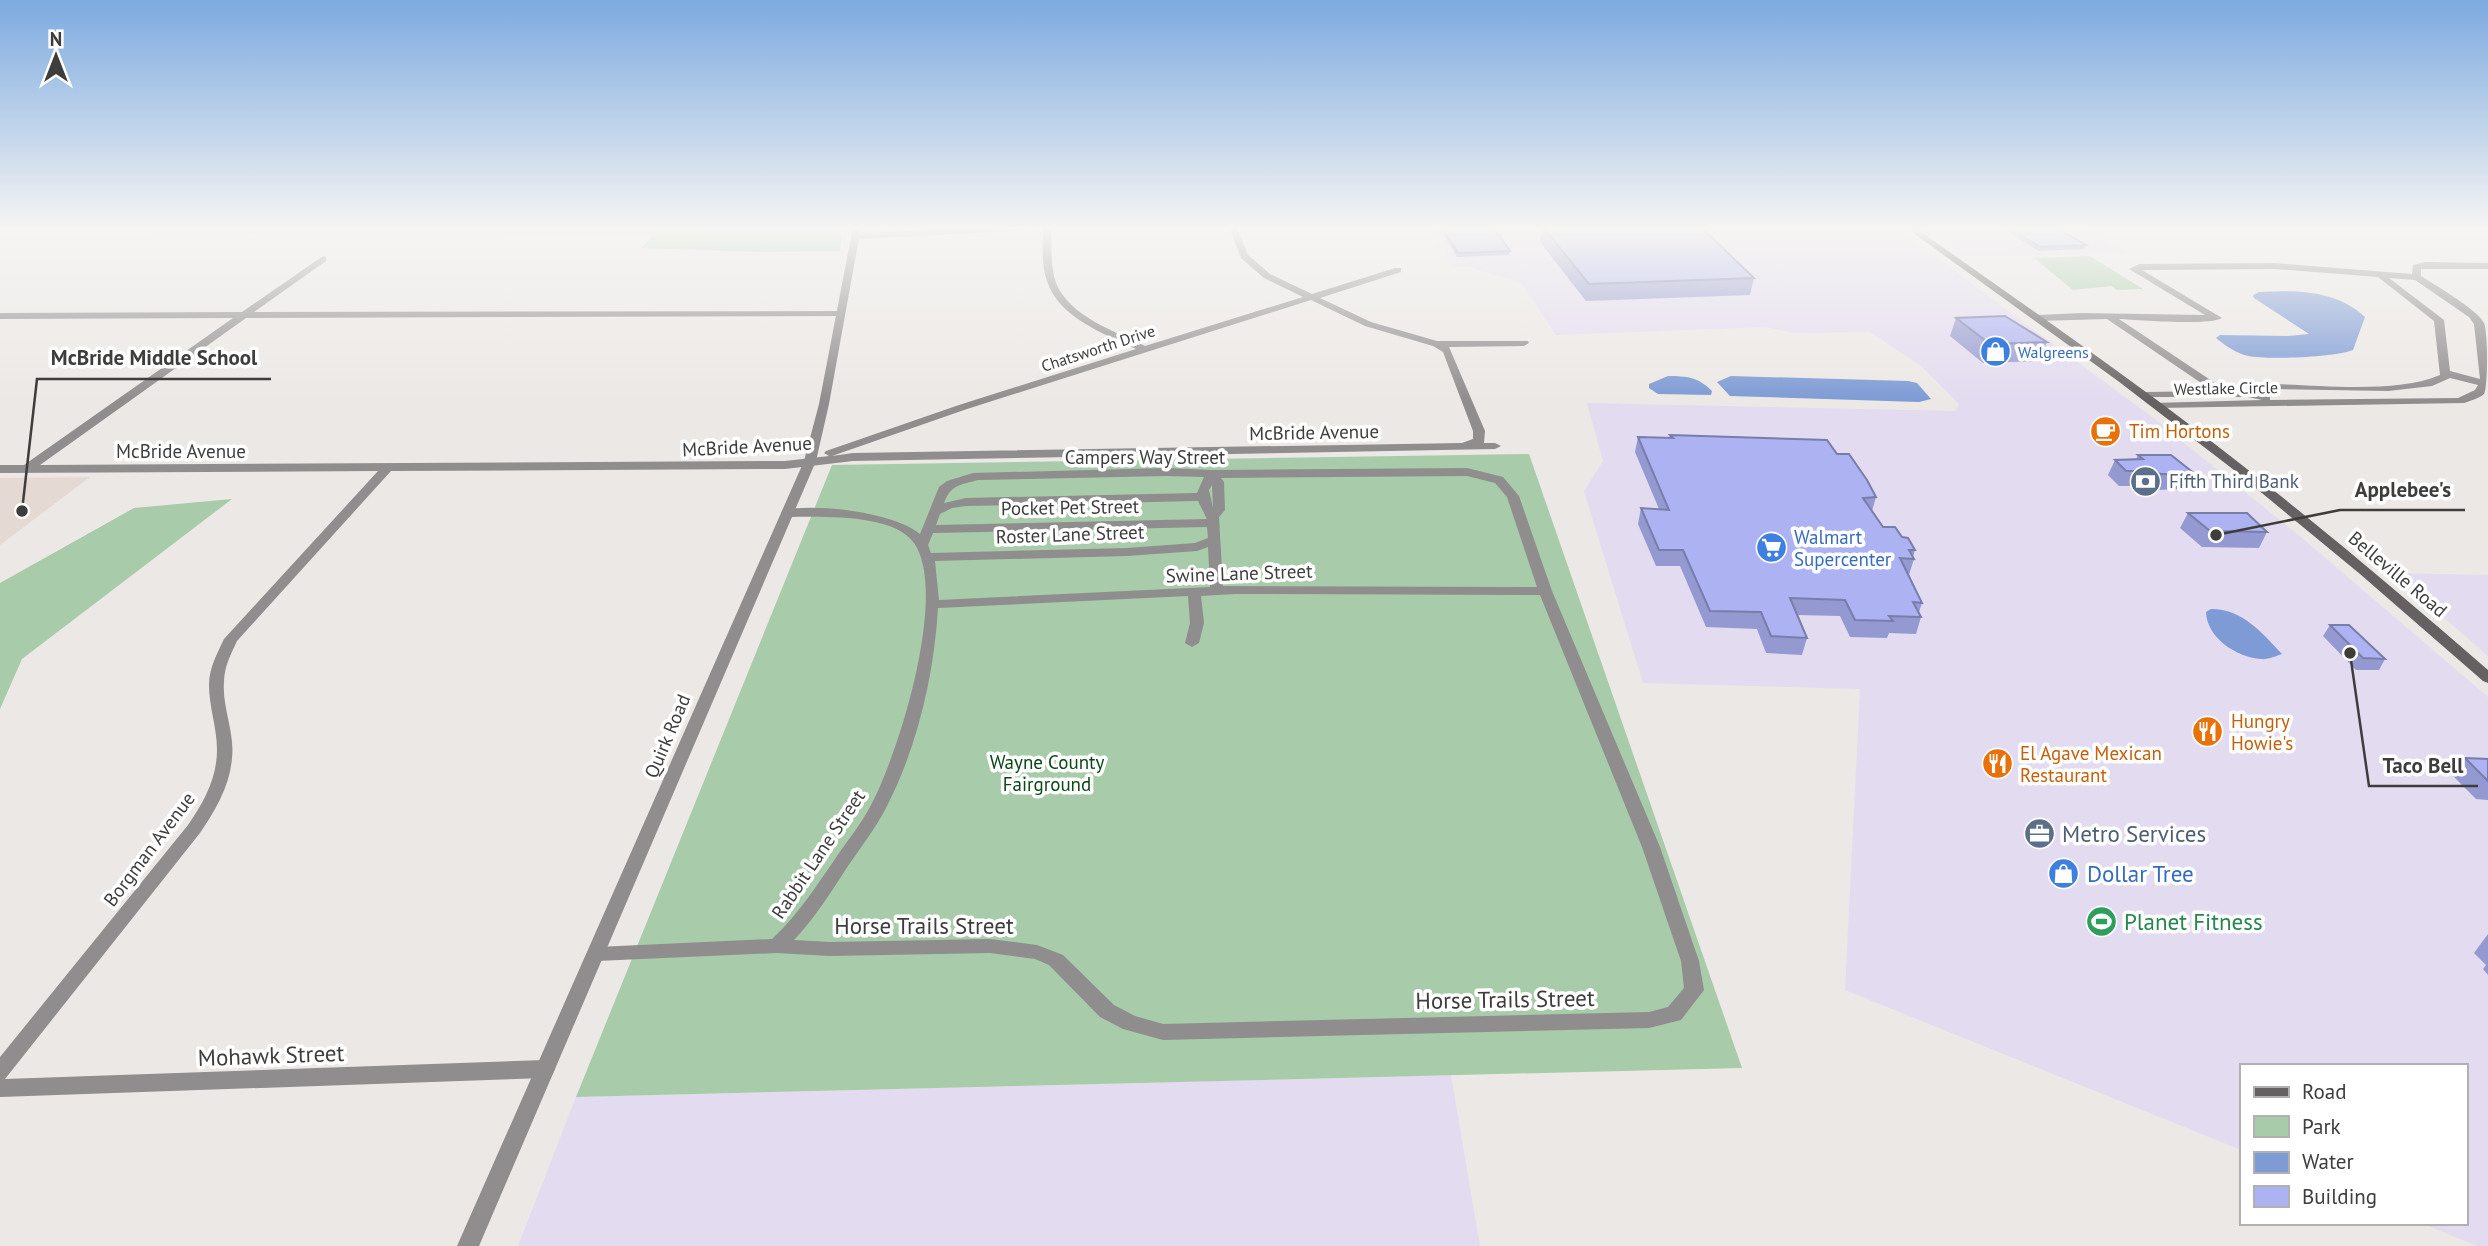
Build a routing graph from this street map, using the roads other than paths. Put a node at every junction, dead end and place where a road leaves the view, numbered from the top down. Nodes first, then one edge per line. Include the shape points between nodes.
1 (287, 285) edge
2 (845, 285) edge
3 (1055, 285) edge
4 (1286, 285) edge
5 (1348, 285) edge
6 (1991, 285) edge
7 (2161, 285) edge
8 (2391, 285) edge
9 (2429, 285) edge
10 (1309, 297) junction
11 (839, 313) junction
12 (0, 316) edge
13 (244, 316) junction
14 (2110, 317) junction
15 (2037, 318) junction
16 (1524, 343) dead end
17 (1437, 344) junction
18 (2485, 346) edge
19 (1145, 350) junction
20 (2445, 373) junction
21 (2483, 383) junction
22 (2271, 387) dead end
23 (2349, 387) junction
24 (2224, 394) junction
25 (2144, 395) junction
26 (2468, 397) junction
27 (2488, 402) edge
28 (2295, 403) junction
29 (2373, 403) junction
30 (2157, 405) junction
31 (1496, 446) dead end
32 (1460, 447) junction
33 (810, 461) junction
34 (388, 468) junction
35 (0, 469) edge
36 (27, 469) junction
37 (1212, 474) junction
38 (1493, 477) joint
39 (1204, 497) junction
40 (933, 512) junction
41 (787, 513) junction
42 (1213, 520) junction
43 (1214, 540) junction
44 (925, 543) junction
45 (1217, 591) junction
46 (1545, 591) junction
47 (1194, 593) junction
48 (934, 604) junction
49 (1192, 643) dead end
50 (2488, 678) edge
51 (776, 946) junction
52 (597, 954) junction
53 (544, 1069) junction
54 (0, 1072) edge
55 (0, 1088) edge
56 (468, 1246) edge

1 - 13 street
2 - 11 street, Quirk Road
3 - 19 street via 1062,300 1083,317
4 - 10 street
5 - 10 street, Chatsworth Drive
6 - 15 main road, Belleville Road
7 - 14 street via 2217,318
8 - 20 street via 2439,320
9 - 18 street via 2472,314
10 - 17 street via 1381,329
10 - 19 street, Chatsworth Drive
11 - 13 street
11 - 33 street, Quirk Road
12 - 13 street
13 - 36 street
14 - 15 street
14 - 24 street, Westlake Circle
15 - 25 main road, Belleville Road
16 - 17 street
17 - 32 street via 1451,355 1479,431 1479,441
18 - 21 street via 2487,376
19 - 33 street, Chatsworth Drive
20 - 21 street
20 - 23 street, Westlake Circle via 2442,380 2425,385
21 - 26 street via 2480,391
22 - 23 street, Westlake Circle
23 - 29 street
24 - 25 street, Westlake Circle
24 - 28 street, Westlake Circle
25 - 30 main road, Belleville Road
26 - 27 street, Westlake Circle
26 - 29 street, Westlake Circle
28 - 29 street, Westlake Circle
28 - 30 street, Westlake Circle
30 - 50 main road, Belleville Road via 2357,564
31 - 32 street, McBride Avenue
32 - 33 street, McBride Avenue
33 - 34 street, McBride Avenue via 785,465
33 - 41 street, Quirk Road
34 - 36 street, McBride Avenue
34 - 54 street, Borgman Avenue via 231,639 215,678 225,752 212,801
35 - 36 street, McBride Avenue
37 - 38 street, Campers Way Street via 1467,472
37 - 39 street
37 - 40 street, Campers Way Street via 977,476 943,490
37 - 42 street via 1218,482 1219,510
38 - 46 street, Horse Trails Street via 1513,496
39 - 40 street via 966,502
39 - 42 street
40 - 44 street, Campers Way Street
41 - 44 street via 879,520 911,532
41 - 52 street, Quirk Road
42 - 43 street
42 - 44 street, Pocket Pet Street
43 - 44 street, Roster Lane Street via 1197,547 1154,551
43 - 45 street
44 - 48 street, Rabbit Lane Street
45 - 46 street, Swine Lane Street
45 - 47 street, Swine Lane Street
46 - 51 street, Horse Trails Street via 1651,847 1690,961 1694,990 1674,1014 1628,1021 1163,1032 1107,1011 1056,960 1037,952 990,946
47 - 48 street, Swine Lane Street
47 - 49 street via 1197,622
48 - 51 street, Rabbit Lane Street via 914,712 878,809 798,927
51 - 52 street, Rabbit Lane Street
52 - 53 street, Quirk Road
53 - 55 street, Mohawk Street
53 - 56 street, Quirk Road

